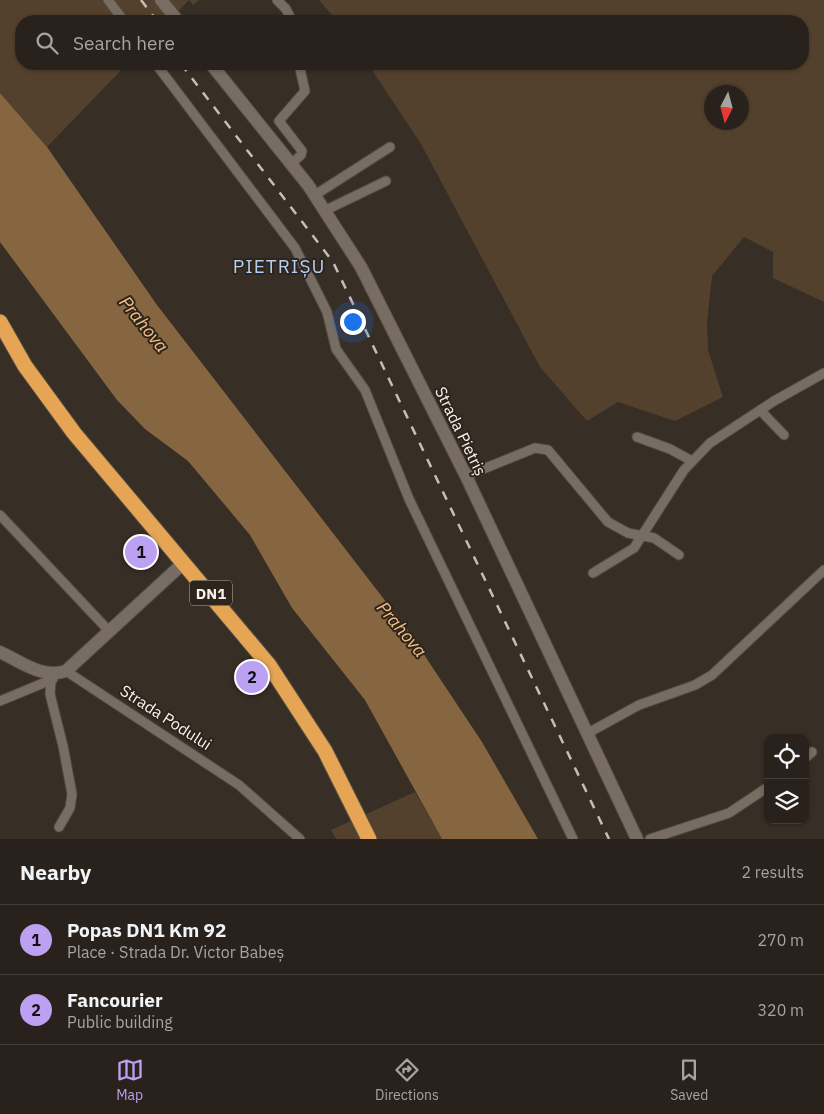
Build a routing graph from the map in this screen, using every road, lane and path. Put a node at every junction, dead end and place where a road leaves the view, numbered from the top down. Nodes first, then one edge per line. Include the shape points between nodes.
1 (108, 0) edge
2 (161, 0) edge
3 (277, 0) edge
4 (119, 15) edge
5 (173, 15) edge
6 (289, 15) edge
7 (161, 70) edge
8 (217, 70) edge
9 (300, 70) edge
10 (390, 147) dead end
11 (291, 164) junction
12 (386, 181) dead end
13 (315, 195) junction
14 (326, 210) junction
15 (0, 322) edge
16 (0, 338) edge
17 (824, 373) edge
18 (760, 410) junction
19 (784, 435) dead end
20 (637, 437) dead end
21 (692, 461) junction
22 (466, 476) junction
23 (0, 515) edge
24 (643, 536) junction
25 (679, 555) dead end
26 (178, 568) junction
27 (824, 570) edge
28 (593, 573) dead end
29 (109, 631) junction
30 (0, 652) edge
31 (59, 675) junction
32 (0, 700) edge
33 (588, 733) junction
34 (764, 790) edge
35 (59, 827) dead end
36 (300, 839) edge
37 (359, 839) edge
38 (369, 839) edge
39 (573, 839) edge
40 (637, 839) edge
41 (650, 839) edge

1 - 4 street
2 - 5 main road
3 - 6 street
7 - 39 street via 295,248 327,312 336,349 365,390 409,498
8 - 11 main road, Strada Pietriș
9 - 11 street via 304,92 279,121 302,151
10 - 13 street
11 - 13 main road, Strada Pietriș
12 - 14 street
13 - 14 main road, Strada Pietriș
14 - 22 main road, Strada Pietriș via 361,267
15 - 38 highway, DN1 via 25,366 74,433 270,664 325,751
16 - 26 highway, DN1 via 56,424
17 - 18 street
18 - 19 street
18 - 21 street via 710,443
20 - 21 street
21 - 24 street via 666,495
22 - 24 street via 536,448 548,450 600,514 628,533
22 - 33 main road, Strada Pietriș
23 - 29 street
24 - 25 street via 654,538
24 - 28 street via 625,555
26 - 29 main road
26 - 37 highway, DN1 via 264,672 327,773
27 - 33 street via 712,675 694,686 639,705
29 - 31 main road
30 - 31 main road, Strada Podului via 42,673
31 - 32 street
31 - 35 street via 50,694 72,794 70,808
31 - 36 street, Strada Podului via 239,785
33 - 40 main road, Strada Pietriș
34 - 41 street via 729,813

